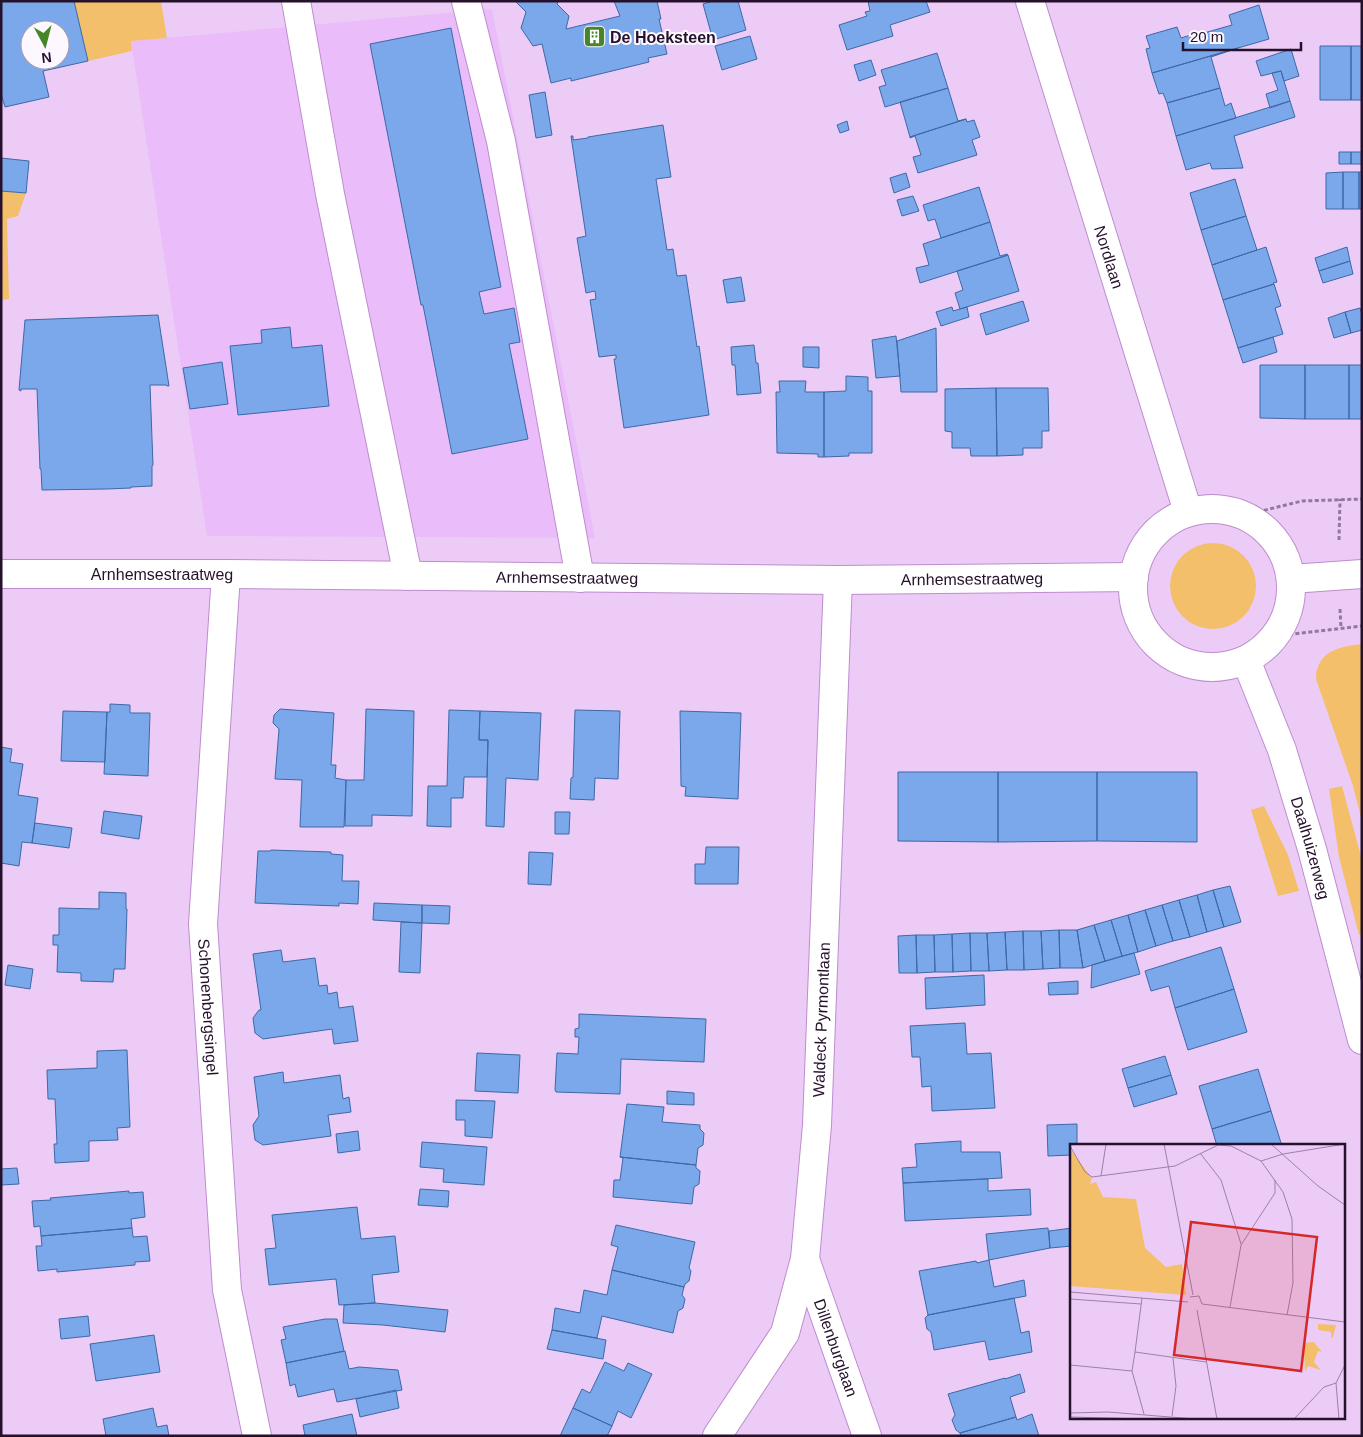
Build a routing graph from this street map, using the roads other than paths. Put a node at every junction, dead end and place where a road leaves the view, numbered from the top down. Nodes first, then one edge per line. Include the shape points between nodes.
1 (296, 1) edge
2 (466, 1) edge
3 (1030, 1) edge
4 (1188, 512) junction
5 (1, 574) edge
6 (226, 574) junction
7 (1362, 574) edge
8 (408, 576) junction
9 (580, 578) junction
10 (1134, 578) junction
11 (1291, 578) junction
12 (838, 580) junction
13 (1246, 660) junction
14 (1362, 1040) edge
15 (805, 1259) junction
16 (257, 1436) edge
17 (717, 1436) edge
18 (867, 1436) edge

1 - 8 main road via 330,194
2 - 9 main road via 501,141
3 - 4 main road, Nordlaan
4 - 10 main road via 1151,536 1139,556
4 - 11 main road via 1207,509 1245,515 1277,541
5 - 6 main road, Arnhemsestraatweg
6 - 8 main road, Arnhemsestraatweg
6 - 16 main road, Schonenbergsingel via 203,924 227,1290
7 - 11 main road
8 - 9 main road, Arnhemsestraatweg
9 - 12 main road, Arnhemsestraatweg
10 - 12 main road, Arnhemsestraatweg
10 - 13 main road via 1133,599 1139,619 1150,637 1166,652 1184,662 1205,667 1226,666
11 - 13 main road via 1290,606 1284,622 1276,636
12 - 15 main road, Waldeck Pyrmontlaan via 817,1125
13 - 14 main road, Daalhuizerweg via 1293,786
15 - 17 main road, Waldeck Pyrmontlaan via 785,1333
15 - 18 main road, Dillenburglaan

